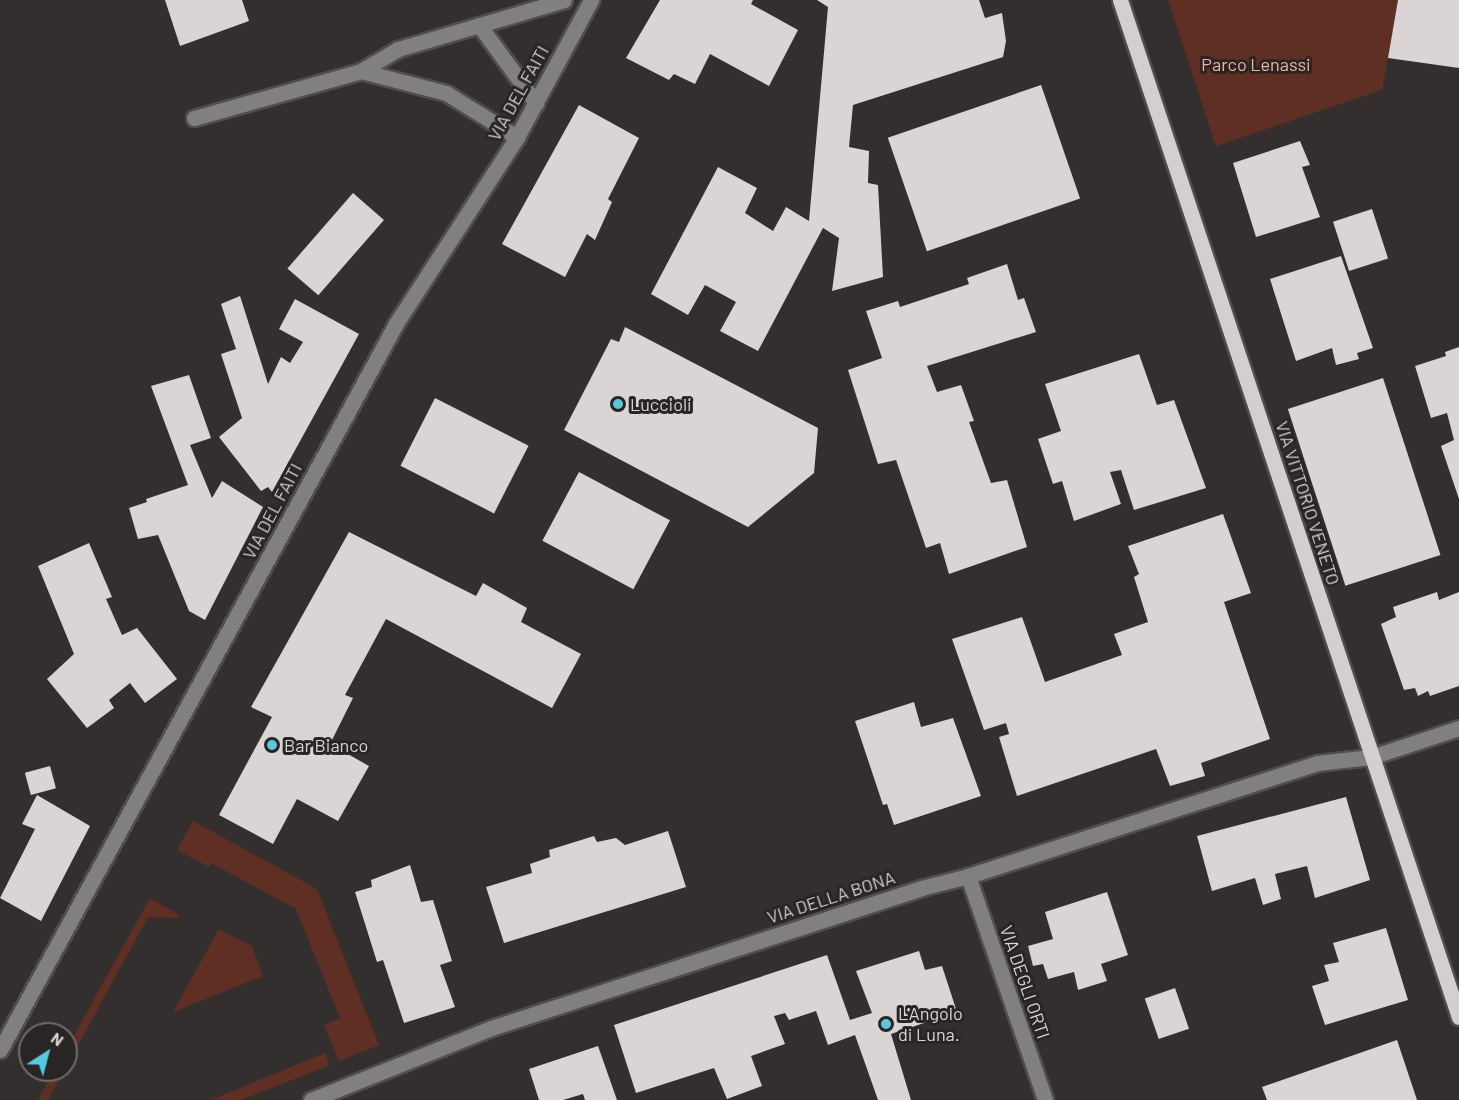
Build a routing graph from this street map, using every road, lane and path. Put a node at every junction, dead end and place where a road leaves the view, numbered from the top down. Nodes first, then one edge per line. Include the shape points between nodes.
1 (564, 0) edge
2 (591, 0) edge
3 (1120, 0) edge
4 (479, 25) junction
5 (361, 71) junction
6 (536, 103) junction
7 (194, 118) dead end
8 (517, 137) junction
9 (1459, 728) edge
10 (1371, 757) junction
11 (968, 876) junction
12 (1459, 1017) edge
13 (0, 1050) edge
14 (311, 1100) edge
15 (1045, 1100) edge

1 - 4 street
2 - 6 street, VIA DEL FAITI
3 - 10 main road, VIA VITTORIO VENETO
4 - 5 street via 398,49
4 - 6 street
5 - 7 street
5 - 8 street via 446,93
6 - 8 street, VIA DEL FAITI
8 - 13 street, VIA DEL FAITI via 397,322
9 - 10 street, VIA DELLA BONA
10 - 11 street, VIA DELLA BONA via 1317,763
10 - 12 main road, VIA VITTORIO VENETO
11 - 14 street, VIA DELLA BONA via 491,1028
11 - 15 street, VIA DEGLI ORTI

